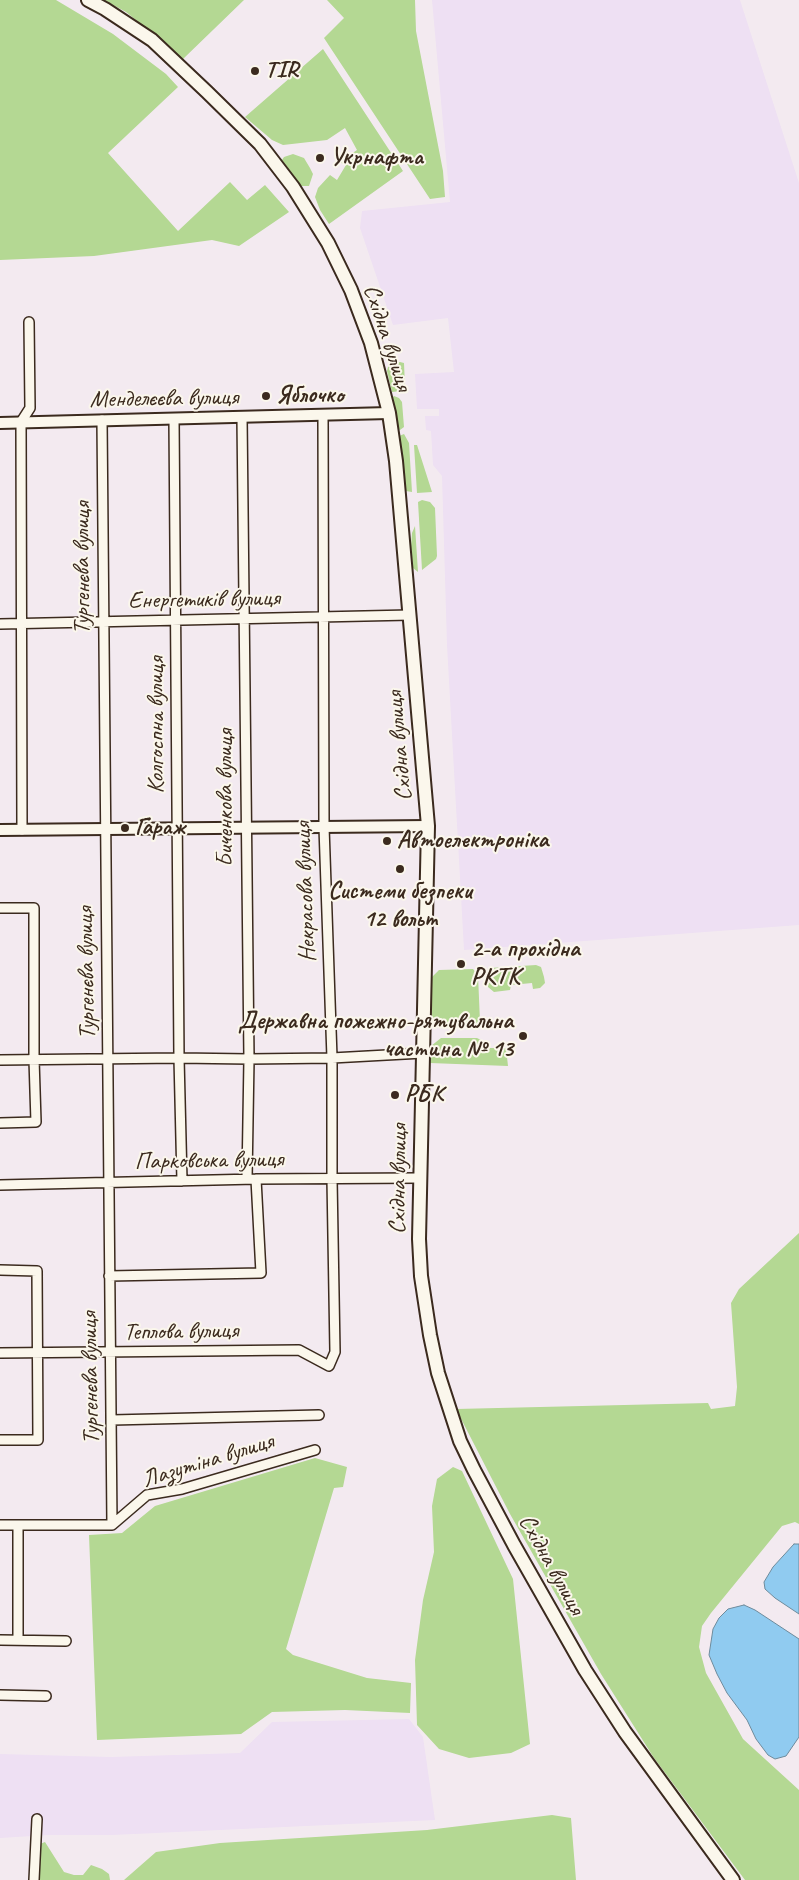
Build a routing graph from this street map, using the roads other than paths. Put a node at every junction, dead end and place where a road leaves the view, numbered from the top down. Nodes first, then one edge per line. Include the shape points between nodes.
1 (88, 0) edge
2 (28, 322) dead end
3 (389, 413) junction
4 (323, 415) junction
5 (242, 417) junction
6 (174, 419) junction
7 (102, 420) junction
8 (20, 422) junction
9 (0, 423) edge
10 (410, 615) junction
11 (324, 617) junction
12 (244, 619) junction
13 (176, 621) junction
14 (104, 622) junction
15 (20, 623) junction
16 (0, 624) edge
17 (428, 826) junction
18 (324, 827) junction
19 (178, 828) junction
20 (246, 828) junction
21 (106, 829) junction
22 (0, 830) edge
23 (22, 830) junction
24 (0, 908) edge
25 (423, 1052) junction
26 (179, 1058) junction
27 (332, 1058) junction
28 (34, 1059) junction
29 (108, 1059) junction
30 (0, 1060) edge
31 (249, 1060) junction
32 (0, 1123) edge
33 (420, 1178) junction
34 (252, 1179) junction
35 (332, 1179) junction
36 (182, 1181) junction
37 (108, 1182) junction
38 (0, 1185) edge
39 (0, 1270) edge
40 (109, 1276) junction
41 (0, 1353) edge
42 (37, 1353) junction
43 (110, 1353) junction
44 (329, 1366) joint
45 (319, 1415) dead end
46 (112, 1420) junction
47 (0, 1440) edge
48 (315, 1450) dead end
49 (0, 1525) edge
50 (18, 1525) junction
51 (112, 1525) junction
52 (0, 1640) edge
53 (18, 1640) junction
54 (66, 1641) dead end
55 (0, 1695) edge
56 (46, 1696) dead end
57 (37, 1818) dead end
58 (34, 1880) edge
59 (733, 1880) edge

1 - 3 main road, Східна вулиця via 152,40 260,144 293,187 328,243 351,290 371,343
2 - 8 street via 30,408
3 - 4 street, Менделєєва вулиця
3 - 10 main road, Східна вулиця
4 - 5 street, Менделєєва вулиця
4 - 11 street, Некрасова вулиця
5 - 6 street, Менделєєва вулиця
5 - 12 street, Биченкова вулиця
6 - 7 street, Менделєєва вулиця
6 - 13 street, Колгоспна вулиця
7 - 8 street, Менделєєва вулиця
7 - 14 street, Тургенєва вулиця
8 - 9 street, Менделєєва вулиця
8 - 15 street
10 - 11 street, Енергетиків вулиця
10 - 17 main road, Східна вулиця
11 - 12 street, Енергетиків вулиця
11 - 18 street, Некрасова вулиця
12 - 13 street, Енергетиків вулиця
12 - 20 street, Биченкова вулиця
13 - 14 street, Енергетиків вулиця
13 - 19 street, Колгоспна вулиця
14 - 15 street, Енергетиків вулиця
14 - 21 street, Тургенєва вулиця
15 - 16 street, Енергетиків вулиця
15 - 23 street
17 - 18 street
17 - 25 main road, Східна вулиця
18 - 20 street
18 - 27 street, Некрасова вулиця
19 - 20 street
19 - 21 street
19 - 26 street, Колгоспна вулиця
20 - 31 street, Биченкова вулиця
21 - 23 street
21 - 29 street, Тургенєва вулиця
22 - 23 street
24 - 28 street via 34,908
25 - 27 street
25 - 33 main road, Східна вулиця
26 - 29 street
26 - 31 street
26 - 36 street, Колгоспна вулиця
27 - 31 street
27 - 35 street, Некрасова вулиця
28 - 29 street
28 - 30 street
28 - 32 street via 36,1122
29 - 37 street, Тургенєва вулиця
31 - 34 street, Биченкова вулиця
33 - 35 street, Парковська вулиця
33 - 59 main road, Східна вулиця via 421,1276 430,1335 460,1442 585,1670 625,1732
34 - 35 street, Парковська вулиця
34 - 36 street, Парковська вулиця
34 - 40 street, Биченкова вулиця via 261,1273
35 - 44 street, Некрасова вулиця via 335,1352
36 - 37 street, Парковська вулиця
37 - 38 street, Парковська вулиця
37 - 40 street, Тургенєва вулиця
39 - 42 street via 37,1271
40 - 43 street, Тургенєва вулиця
41 - 42 street, Теплова вулиця
42 - 43 street, Теплова вулиця
42 - 47 street via 38,1440
43 - 44 street, Теплова вулиця via 299,1350
43 - 46 street, Тургенєва вулиця
45 - 46 street
46 - 51 street, Тургенєва вулиця
48 - 51 street, Лазутіна вулиця via 182,1489 147,1495
49 - 50 street
50 - 51 street
50 - 53 street
52 - 53 street
53 - 54 street
55 - 56 street
57 - 58 street

